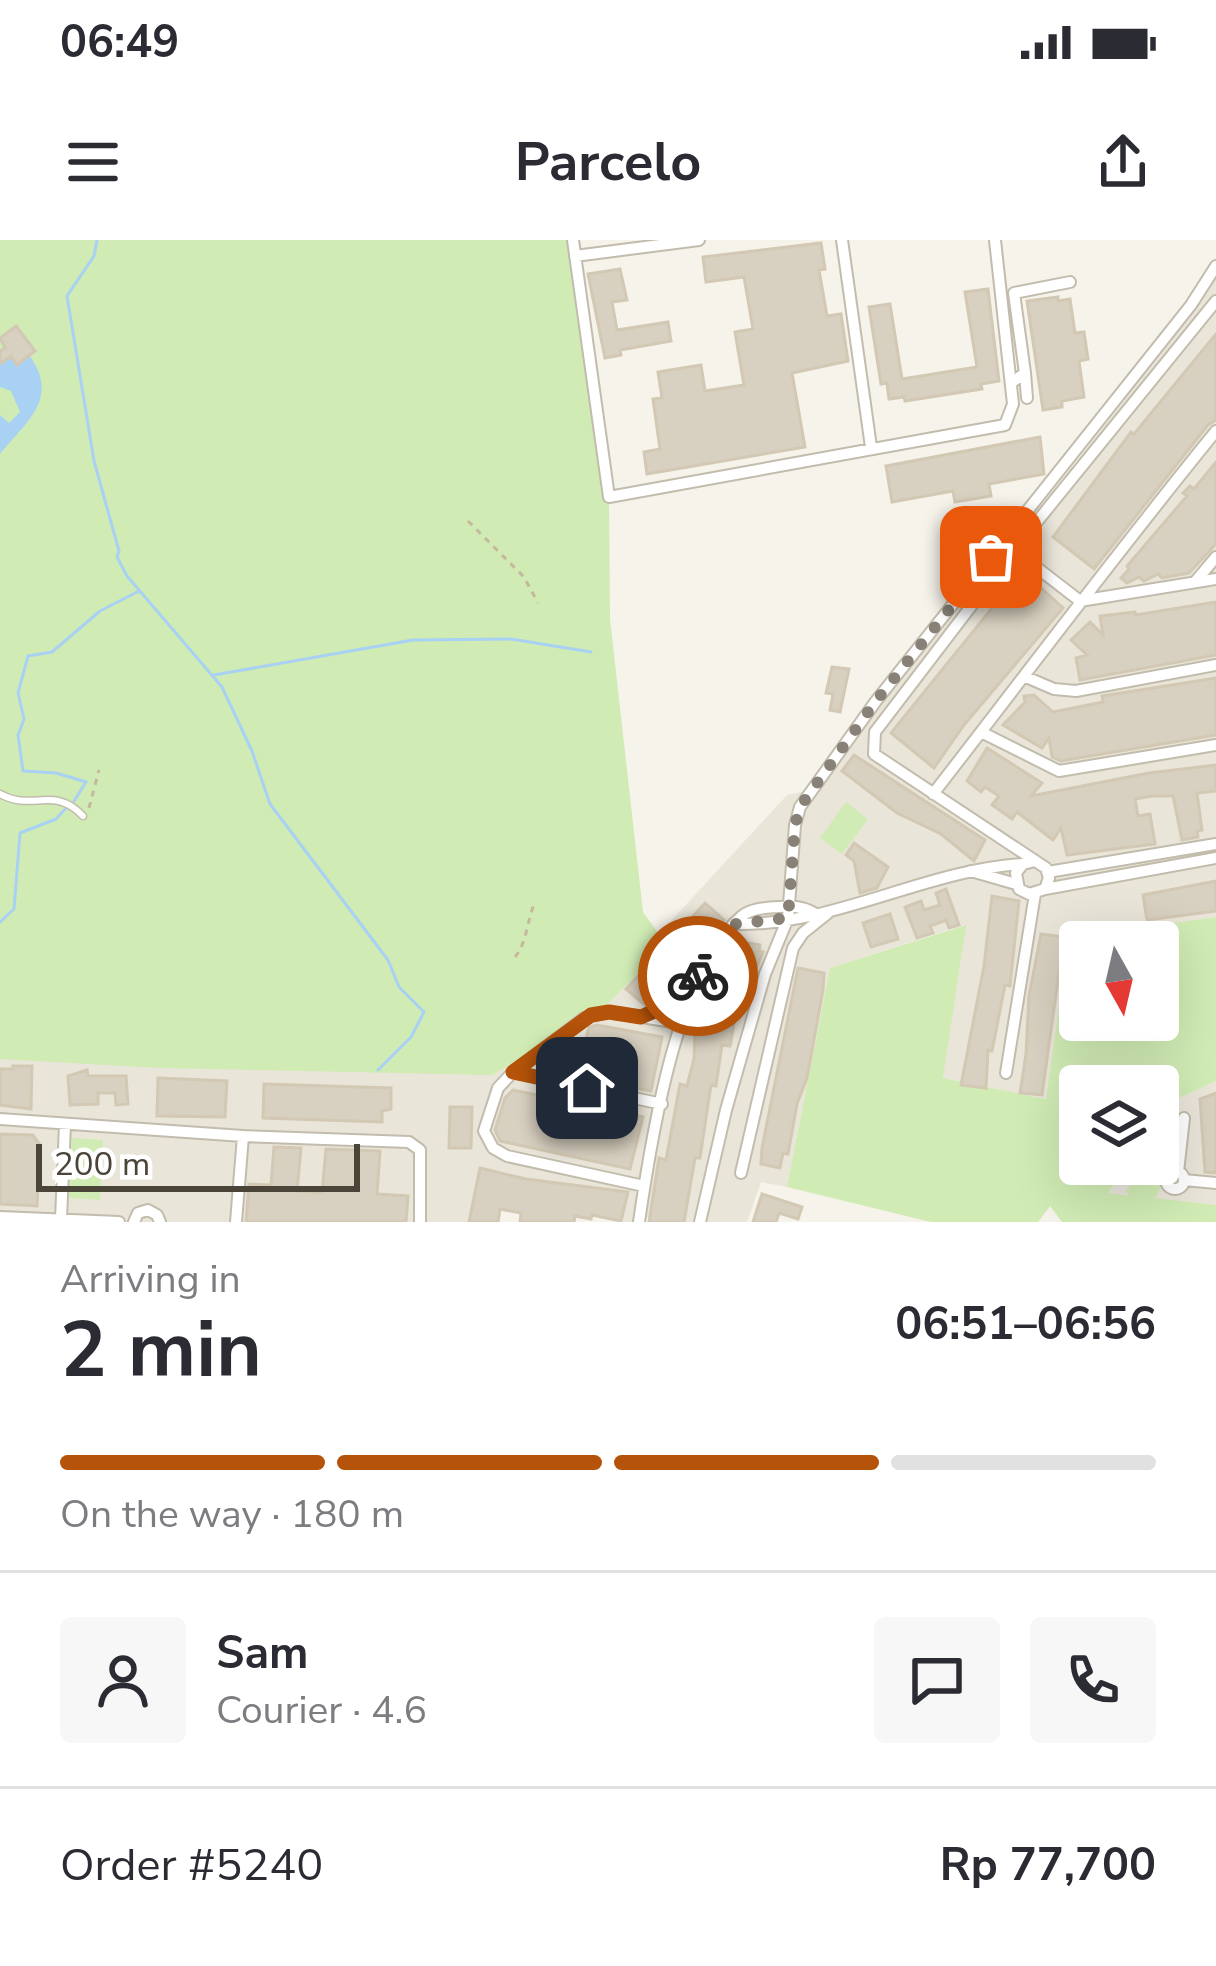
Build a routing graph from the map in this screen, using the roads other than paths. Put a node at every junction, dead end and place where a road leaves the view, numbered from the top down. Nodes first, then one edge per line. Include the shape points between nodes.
1 (573, 240) edge
2 (699, 240) edge
3 (842, 240) edge
4 (995, 240) edge
5 (641, 244) edge
6 (575, 256) junction
7 (1216, 266) edge
8 (1070, 282) dead end
9 (1216, 301) edge
10 (1025, 373) junction
11 (1011, 383) junction
12 (1028, 398) dead end
13 (1216, 431) edge
14 (872, 447) junction
15 (1014, 550) junction
16 (1216, 557) edge
17 (1103, 570) junction
18 (1216, 580) edge
19 (1194, 583) junction
20 (1129, 595) junction
21 (1080, 601) junction
22 (1216, 664) edge
23 (1027, 677) junction
24 (981, 732) junction
25 (1216, 745) edge
26 (0, 794) edge
27 (933, 794) junction
28 (83, 815) road end
29 (1216, 844) edge
30 (1216, 858) edge
31 (1029, 862) junction
32 (968, 870) junction
33 (1048, 872) junction
34 (1016, 884) junction
35 (1040, 892) junction
36 (788, 912) junction
37 (828, 913) junction
38 (688, 996) junction
39 (641, 1017) junction
40 (680, 1023) junction
41 (513, 1072) junction
42 (1006, 1072) dead end
43 (662, 1104) junction
44 (1184, 1118) dead end
45 (0, 1119) edge
46 (65, 1124) junction
47 (243, 1136) junction
48 (716, 1151) junction
49 (744, 1159) junction
50 (741, 1173) dead end
51 (1216, 1183) edge
52 (644, 1186) junction
53 (0, 1217) edge
54 (61, 1219) junction
55 (25, 1220) edge
56 (119, 1222) edge
57 (134, 1222) edge
58 (160, 1222) edge
59 (236, 1222) edge
60 (420, 1222) edge
61 (639, 1222) edge
62 (700, 1222) edge

1 - 6 street
2 - 5 street
3 - 14 street
4 - 11 street
5 - 6 street
6 - 14 street via 609,496
7 - 36 street via 800,807
8 - 10 street via 1014,293
9 - 15 street
10 - 11 street
10 - 12 street
11 - 14 street via 1005,424
13 - 17 street
15 - 21 street
15 - 27 street via 875,732 874,754
16 - 19 street
17 - 20 street
17 - 21 street
18 - 19 street
19 - 20 street
20 - 21 street
21 - 23 street
22 - 23 street via 1076,691
23 - 24 street
24 - 25 street via 1064,772
24 - 27 street
26 - 28 lane via 16,802 66,800
27 - 31 street
29 - 33 street
30 - 35 street
31 - 32 street
31 - 33 street
31 - 34 street via 1016,872
32 - 34 street
32 - 37 street
33 - 35 street
34 - 35 street
35 - 42 street
36 - 37 street
36 - 38 street via 735,924
36 - 48 street
37 - 49 street via 794,948
38 - 39 street
38 - 40 street
39 - 40 street
39 - 41 street via 591,1015
40 - 43 street
41 - 43 street
41 - 52 street via 491,1100 488,1142 507,1156
43 - 52 street
44 - 51 street via 1181,1176
45 - 46 street
46 - 47 street
46 - 54 street
47 - 59 street
47 - 60 street via 416,1145 423,1161
48 - 49 street
48 - 62 street
49 - 50 street
52 - 61 street
53 - 55 street
54 - 55 street
54 - 56 street
57 - 58 street via 148,1210

